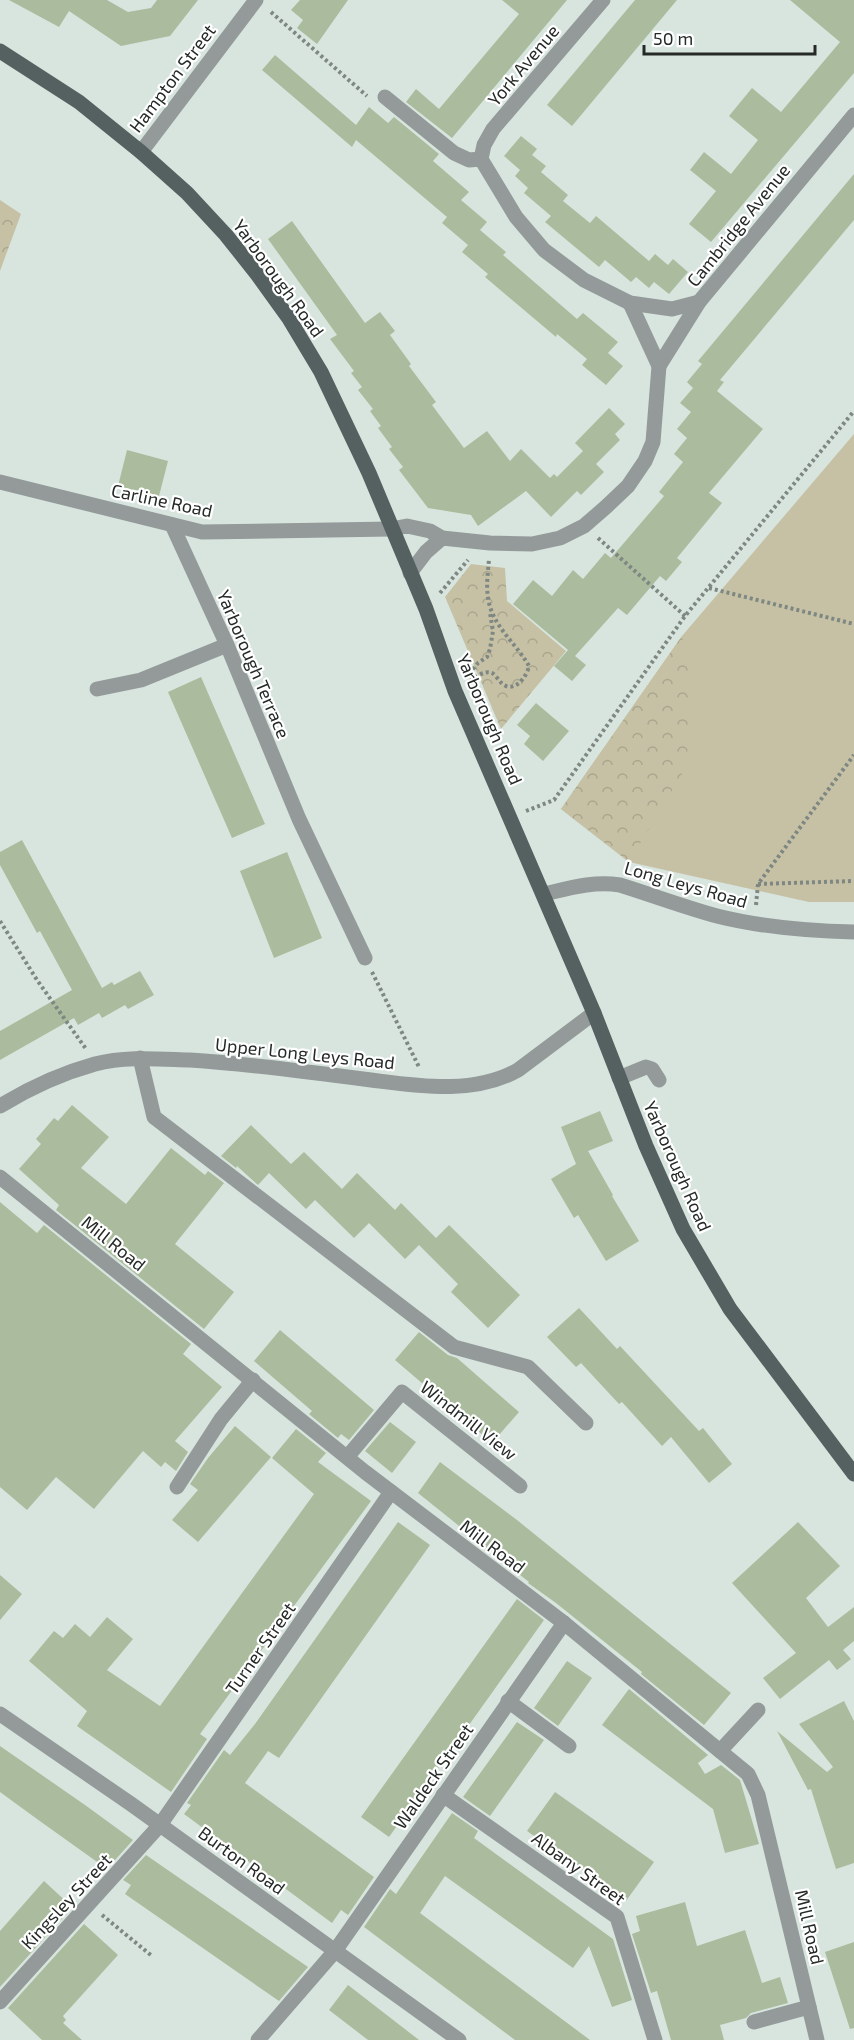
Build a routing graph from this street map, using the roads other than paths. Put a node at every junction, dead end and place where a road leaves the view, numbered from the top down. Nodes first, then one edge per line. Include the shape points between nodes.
1 (603, 0) edge
2 (261, 4) edge
3 (0, 51) edge
4 (385, 97) road end
5 (854, 115) edge
6 (141, 152) junction
7 (481, 159) junction
8 (699, 302) junction
9 (630, 303) junction
10 (659, 366) junction
11 (0, 482) edge
12 (172, 525) junction
13 (391, 529) junction
14 (442, 538) junction
15 (410, 573) junction
16 (226, 645) junction
17 (97, 689) dead end
18 (544, 894) junction
19 (854, 932) edge
20 (365, 958) road end
21 (594, 1013) junction
22 (140, 1058) junction
23 (619, 1078) junction
24 (659, 1080) dead end
25 (0, 1106) edge
26 (0, 1177) edge
27 (253, 1380) junction
28 (586, 1423) dead end
29 (348, 1456) junction
30 (854, 1474) edge
31 (520, 1486) dead end
32 (177, 1487) dead end
33 (391, 1492) junction
34 (564, 1623) junction
35 (508, 1701) junction
36 (758, 1710) dead end
37 (0, 1714) edge
38 (569, 1746) dead end
39 (720, 1752) junction
40 (443, 1795) junction
41 (160, 1825) junction
42 (335, 1952) junction
43 (0, 2002) edge
44 (809, 2007) junction
45 (754, 2022) dead end
46 (451, 2038) edge
47 (258, 2040) edge
48 (655, 2040) edge
49 (817, 2040) edge

1 - 7 street, York Avenue via 494,129
2 - 6 street, Hampton Street
3 - 6 main road, Yarborough Road via 79,102
4 - 7 street via 460,158
5 - 8 street, Cambridge Avenue
6 - 13 main road, Yarborough Road via 226,235 288,316 345,419
7 - 9 street via 516,217 544,250 584,280
8 - 9 street via 672,309
8 - 10 street, Cambridge Avenue
9 - 10 street
10 - 14 street, Carline Road via 653,442 645,461 628,486 584,526 560,538 532,544
11 - 12 street, Carline Road
12 - 13 street, Carline Road via 201,532
12 - 16 street, Yarborough Terrace
13 - 14 street, Carline Road via 407,526
13 - 15 main road, Yarborough Road
14 - 15 street
15 - 18 main road, Yarborough Road via 454,691
16 - 17 street via 141,680
16 - 20 street, Yarborough Terrace via 299,819
18 - 19 street, Long Leys Road via 593,883 620,885 754,924
18 - 21 main road, Yarborough Road
21 - 22 street, Upper Long Leys Road via 518,1070 472,1084 429,1087 232,1063
21 - 23 main road, Yarborough Road
22 - 25 street, Upper Long Leys Road via 97,1064 49,1079
22 - 28 street via 154,1118 454,1347 528,1366
23 - 24 street via 646,1067
23 - 30 main road, Yarborough Road via 683,1229 724,1299
26 - 27 street, Mill Road
27 - 29 street, Mill Road
27 - 32 street via 221,1419
29 - 31 street, Windmill View via 402,1392
29 - 33 street, Mill Road
33 - 34 street, Mill Road
33 - 41 street, Turner Street
34 - 35 street, Waldeck Street
34 - 39 street, Mill Road
35 - 38 street
35 - 40 street, Waldeck Street
36 - 39 street
37 - 41 street, Burton Road
39 - 44 street, Mill Road via 748,1774 758,1794
40 - 42 street, Waldeck Street
40 - 48 street, Albany Street via 617,1917
41 - 42 street, Burton Road
41 - 43 street, Kingsley Street
42 - 46 street, Burton Road
42 - 47 street, Waldeck Street
44 - 45 street
44 - 49 street, Mill Road

